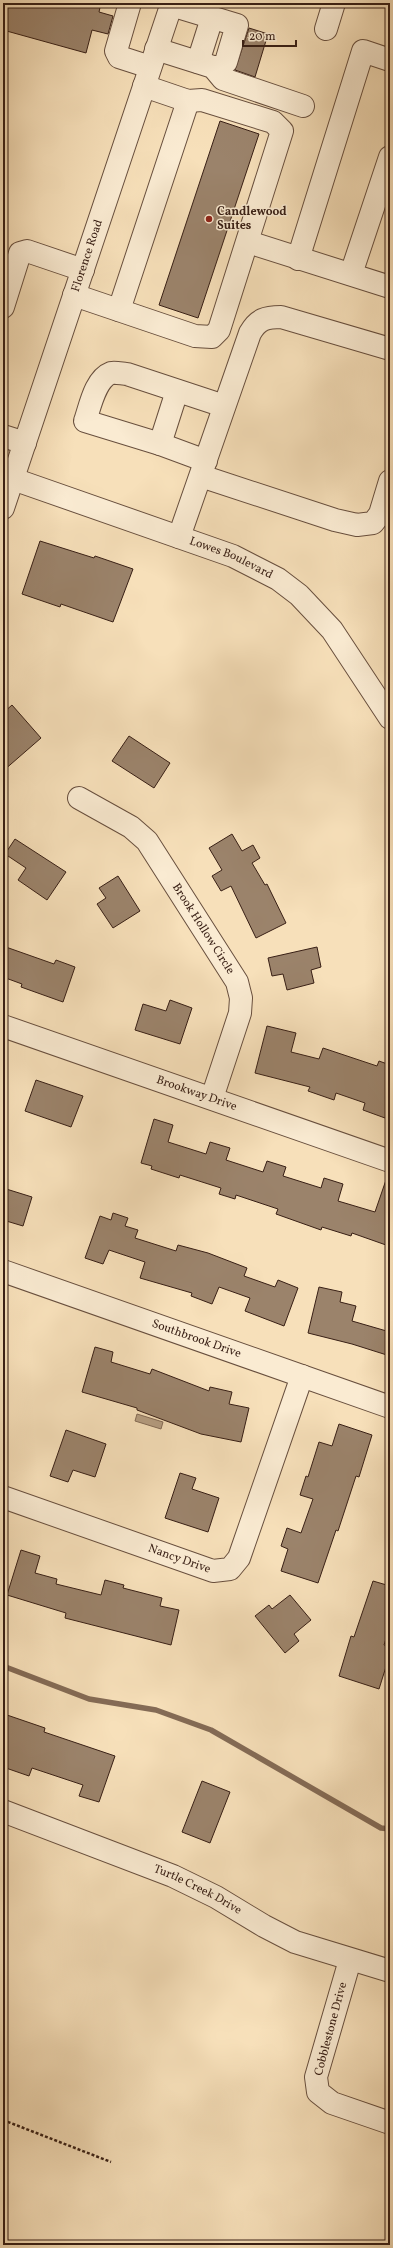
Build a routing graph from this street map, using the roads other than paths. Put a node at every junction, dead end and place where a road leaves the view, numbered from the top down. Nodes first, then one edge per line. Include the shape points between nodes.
1 (130, 3) edge
2 (334, 3) edge
3 (172, 4) edge
4 (326, 30) dead end
5 (390, 60) edge
6 (206, 65) junction
7 (150, 67) junction
8 (188, 101) junction
9 (303, 106) dead end
10 (390, 158) edge
11 (248, 242) junction
12 (298, 259) junction
13 (82, 270) junction
14 (351, 274) junction
15 (390, 287) edge
16 (74, 295) junction
17 (3, 307) edge
18 (119, 310) junction
19 (390, 349) edge
20 (177, 391) junction
21 (224, 406) junction
22 (3, 436) edge
23 (25, 443) junction
24 (160, 444) junction
25 (203, 468) junction
26 (13, 479) junction
27 (390, 481) edge
28 (3, 508) edge
29 (179, 537) junction
30 (390, 718) edge
31 (79, 798) dead end
32 (3, 1026) edge
33 (212, 1098) junction
34 (390, 1162) edge
35 (3, 1271) edge
36 (302, 1376) junction
37 (390, 1407) edge
38 (3, 1497) edge
39 (3, 1811) edge
40 (350, 1960) junction
41 (390, 1971) edge
42 (390, 2123) edge

1 - 7 street via 116,51 119,57
2 - 4 street
3 - 6 street via 212,18
3 - 7 street, Florence Road
5 - 12 street via 363,51
6 - 7 street
6 - 9 street via 223,80
7 - 8 street
7 - 13 street, Florence Road
8 - 11 street via 202,100 274,122 282,131
8 - 18 street
10 - 14 street
11 - 12 street
11 - 18 street via 219,330 212,337 196,336
12 - 14 street
13 - 16 street, Florence Road
13 - 17 street via 27,251 20,253
14 - 15 street
16 - 18 street
16 - 23 street, Florence Road
19 - 21 street via 281,317 267,317 256,323 250,333
20 - 21 street
20 - 24 street
20 - 24 street via 127,374 112,373 102,379 85,421
21 - 25 street
22 - 23 street
23 - 26 street, Florence Road
24 - 25 street
25 - 27 street via 335,520 357,525 373,523 380,514
25 - 29 street
26 - 28 street, Florence Road
26 - 29 street, Lowes Boulevard
29 - 30 street, Lowes Boulevard via 255,565 278,578 299,595 332,630
31 - 33 street, Brook Hollow Circle via 131,827 147,841 236,982 240,1013
32 - 33 street, Brookway Drive
33 - 34 street, Brookway Drive
35 - 36 street, Southbrook Drive
36 - 37 street, Southbrook Drive
36 - 38 street, Nancy Drive via 239,1558 230,1569 213,1571
39 - 40 street, Turtle Creek Drive via 173,1876 216,1896 295,1942
40 - 41 street, Turtle Creek Drive
40 - 42 street, Cobblestone Drive via 316,2077 318,2092 332,2103

